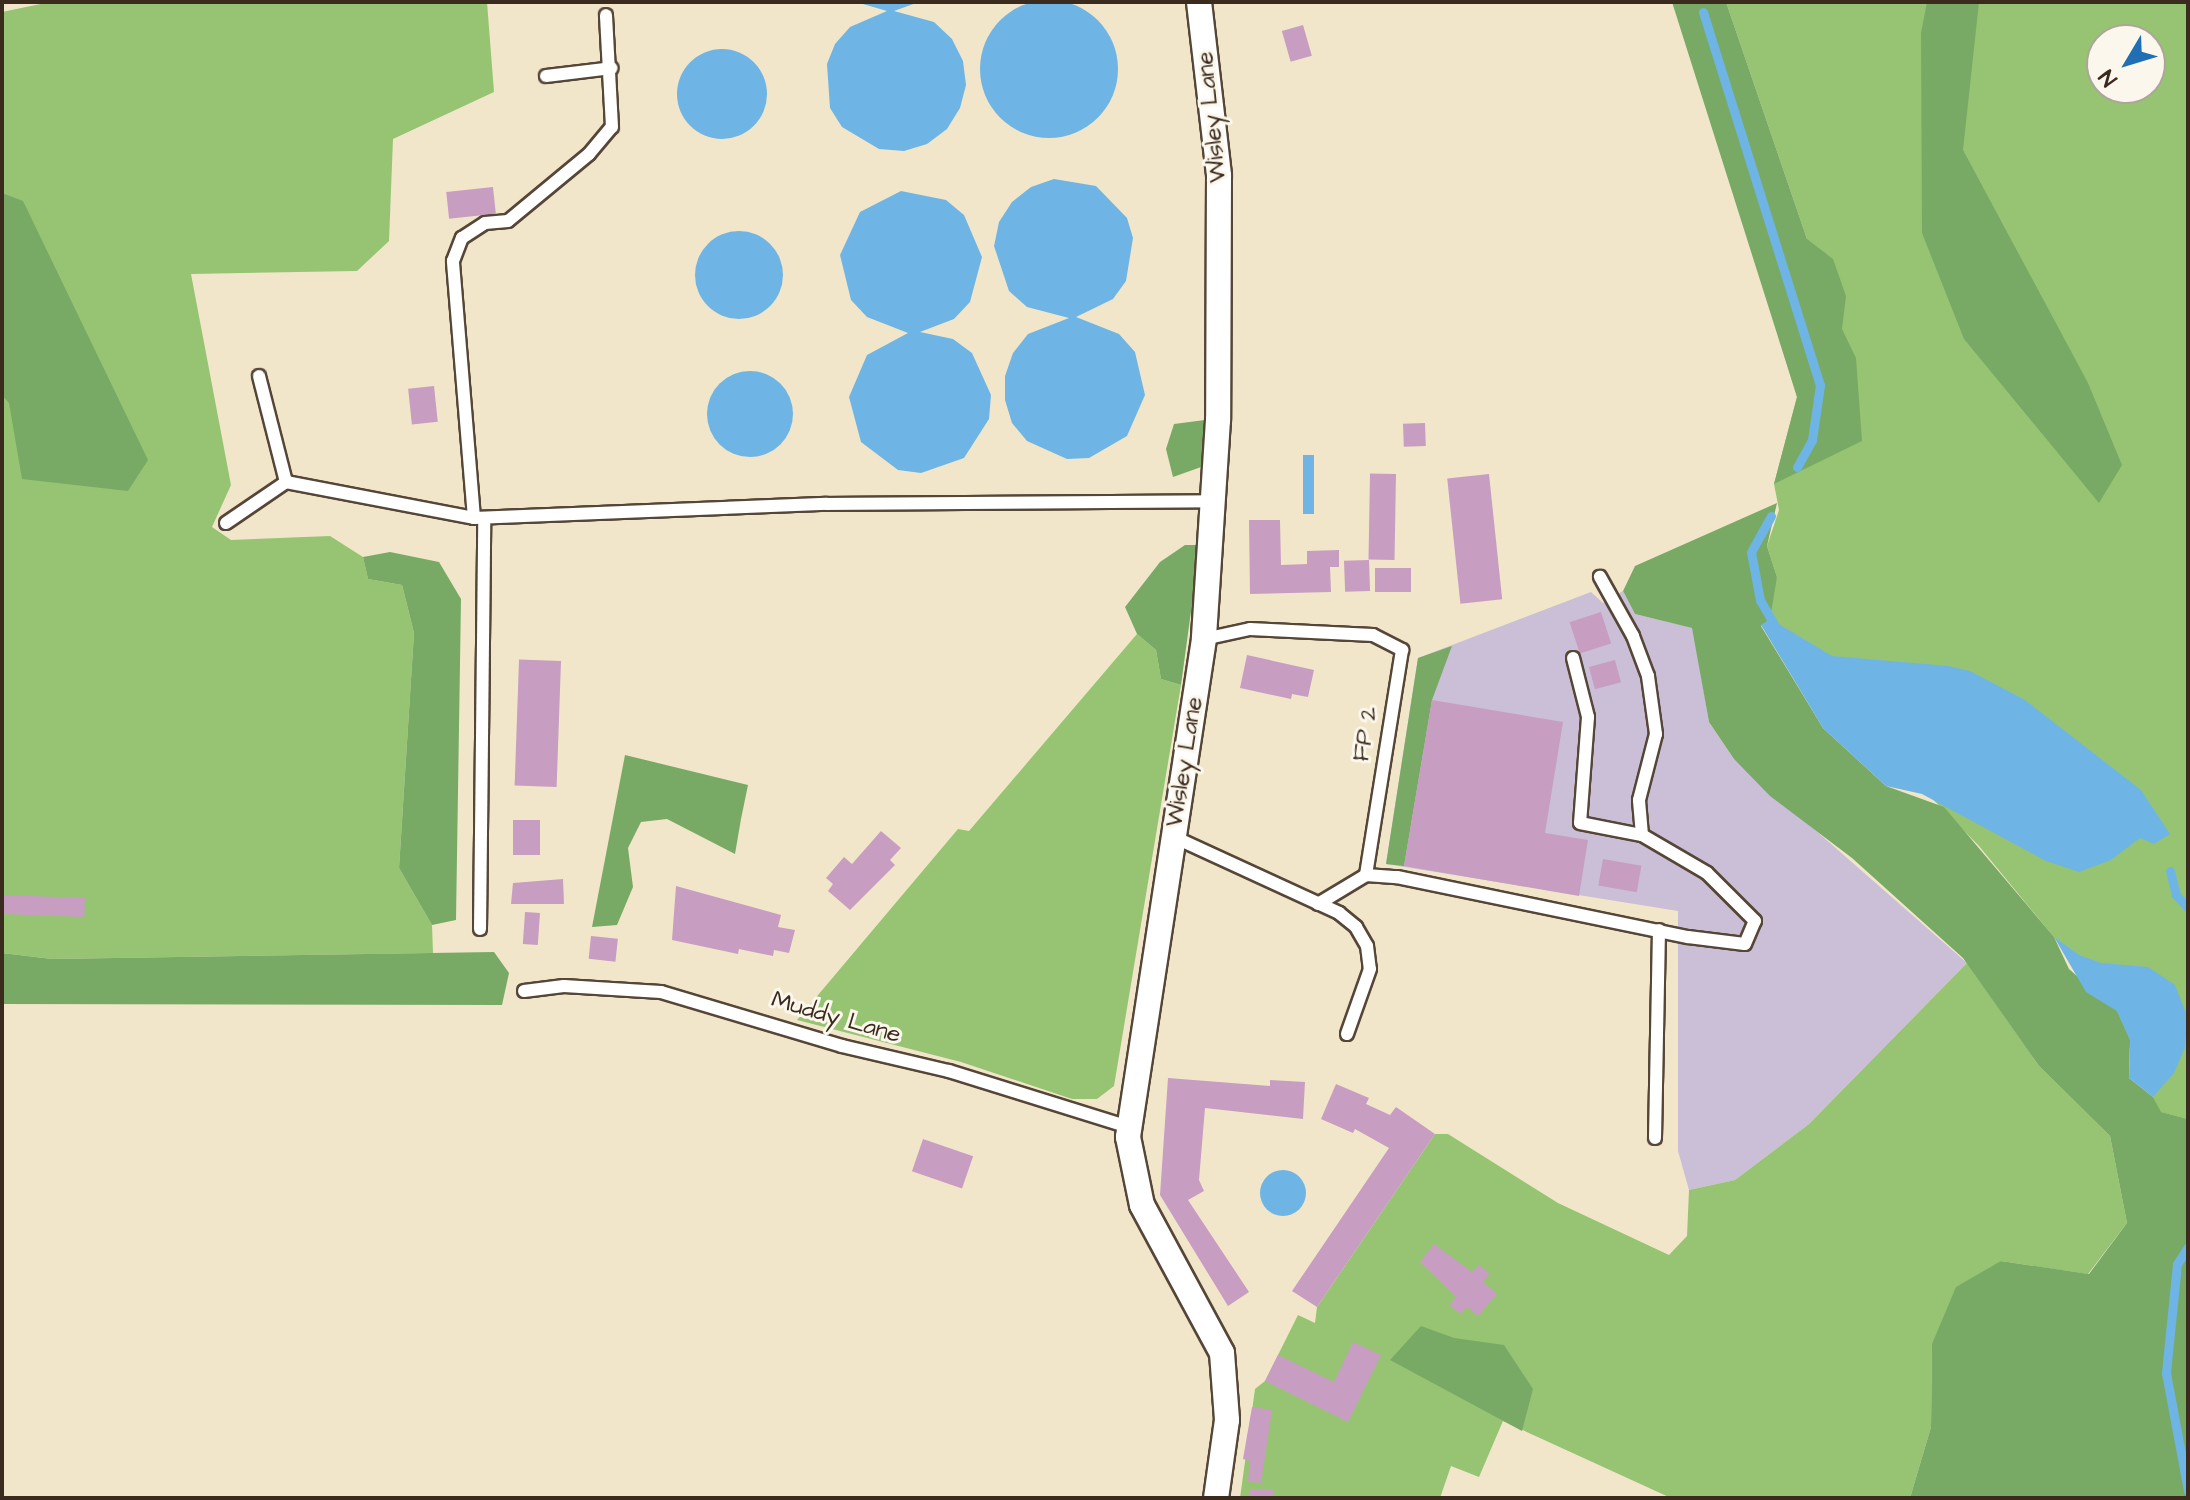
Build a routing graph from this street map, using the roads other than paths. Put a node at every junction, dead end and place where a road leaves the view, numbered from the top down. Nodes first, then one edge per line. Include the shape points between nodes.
1 (1199, 2) edge
2 (606, 15) dead end
3 (612, 68) junction
4 (546, 76) dead end
5 (259, 376) dead end
6 (286, 482) junction
7 (1212, 501) junction
8 (479, 518) junction
9 (226, 523) dead end
10 (1600, 577) dead end
11 (1204, 639) junction
12 (1573, 658) dead end
13 (1642, 835) junction
14 (1174, 837) junction
15 (1366, 875) junction
16 (1318, 904) junction
17 (480, 929) dead end
18 (1659, 930) junction
19 (524, 991) dead end
20 (1347, 1034) dead end
21 (1129, 1127) junction
22 (1655, 1138) dead end
23 (1216, 1498) edge

1 - 7 street, Wisley Lane via 1222,238
2 - 3 lane
3 - 4 lane
3 - 8 lane via 612,127 589,154 508,221 485,223 462,238 453,261
5 - 6 lane
6 - 8 lane
6 - 9 lane
7 - 8 lane via 827,504
7 - 11 street, Wisley Lane
8 - 17 lane
10 - 13 lane via 1648,676 1656,734 1639,800
11 - 14 street, Wisley Lane
11 - 15 lane, FP 2 via 1250,629 1373,635 1402,650
12 - 13 lane via 1588,717 1580,823
13 - 18 lane via 1707,873 1755,921 1745,944
14 - 16 lane
14 - 21 street, Wisley Lane
15 - 16 lane
15 - 18 lane
16 - 20 lane via 1339,913 1367,946 1365,992
18 - 22 lane
19 - 21 lane, Muddy Lane via 564,986 661,992
21 - 23 street, Wisley Lane via 1129,1160 1142,1205 1222,1353 1227,1420

